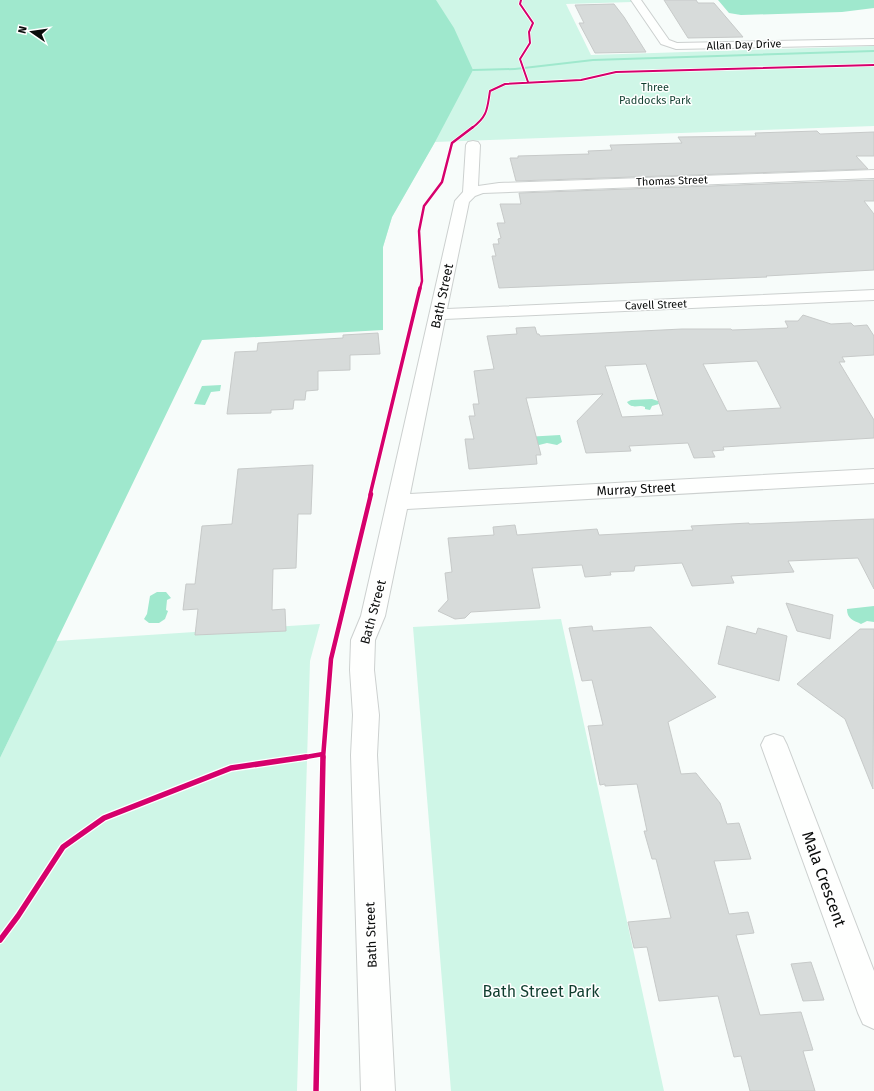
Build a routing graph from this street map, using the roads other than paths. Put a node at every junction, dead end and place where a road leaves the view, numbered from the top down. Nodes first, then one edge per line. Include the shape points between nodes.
1 (636, 0) edge
2 (874, 42) edge
3 (472, 145) dead end
4 (874, 174) edge
5 (470, 193) junction
6 (874, 295) edge
7 (438, 314) junction
8 (874, 476) edge
9 (398, 502) junction
10 (774, 745) dead end
11 (874, 1013) edge
12 (378, 1091) edge

1 - 2 street, Allan Day Drive via 665,42 676,46
3 - 5 street, Bath Street
4 - 5 street, Thomas Street via 499,187
5 - 7 street, Bath Street via 462,201
6 - 7 street, Cavell Street
7 - 9 street, Bath Street
8 - 9 street, Murray Street
9 - 12 street, Bath Street via 374,616 363,640 362,670 366,715 364,755
10 - 11 street, Mala Crescent

